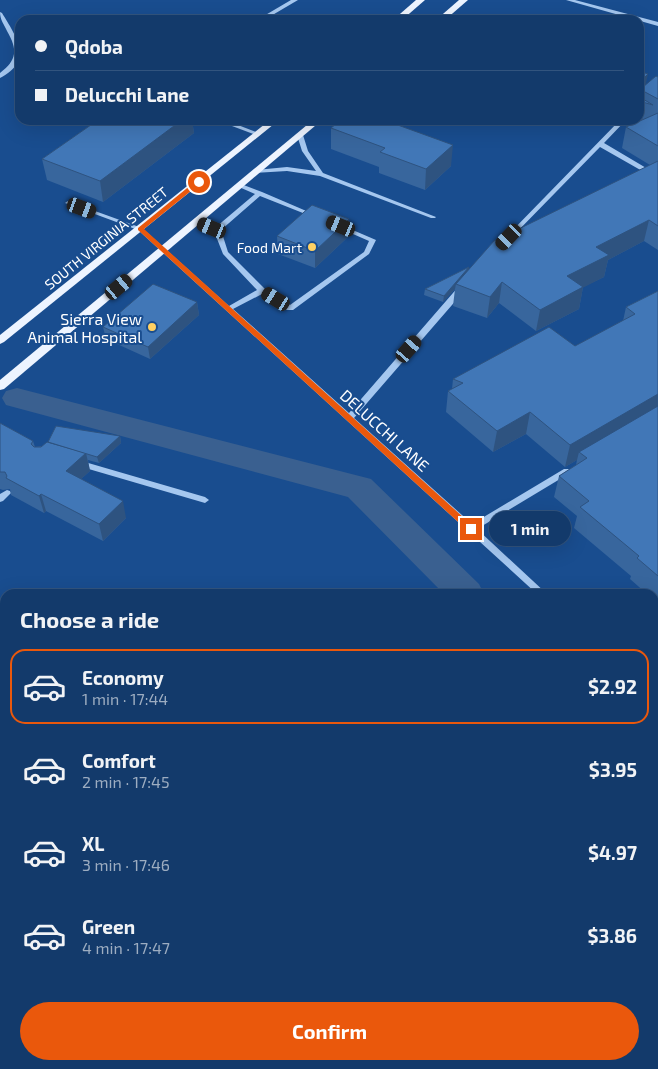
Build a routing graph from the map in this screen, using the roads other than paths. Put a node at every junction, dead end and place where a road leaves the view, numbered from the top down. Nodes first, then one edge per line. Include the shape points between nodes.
1 (294, 0) edge
2 (421, 0) edge
3 (464, 0) edge
4 (569, 0) edge
5 (0, 14) edge
6 (268, 15) edge
7 (403, 15) edge
8 (446, 15) edge
9 (625, 15) edge
10 (644, 20) edge
11 (658, 24) edge
12 (15, 42) edge
13 (15, 63) edge
14 (0, 76) edge
15 (233, 125) edge
16 (269, 125) edge
17 (312, 125) edge
18 (618, 125) edge
19 (258, 134) junction
20 (300, 135) junction
21 (600, 144) junction
22 (256, 172) junction
23 (322, 174) junction
24 (658, 178) edge
25 (241, 186) junction
26 (260, 193) junction
27 (68, 203) dead end
28 (433, 217) dead end
29 (321, 218) edge
30 (198, 222) junction
31 (330, 222) edge
32 (140, 229) junction
33 (217, 230) junction
34 (504, 242) edge
35 (164, 250) junction
36 (465, 284) edge
37 (262, 291) junction
38 (228, 308) junction
39 (0, 340) edge
40 (0, 386) edge
41 (349, 418) junction
42 (68, 460) edge
43 (573, 468) edge
44 (7, 493) edge
45 (0, 499) edge
46 (205, 500) dead end
47 (471, 529) junction
48 (537, 589) edge

1 - 6 lane
2 - 7 main road
3 - 8 main road
4 - 9 street
5 - 12 street
10 - 11 street
13 - 14 street
15 - 19 street
16 - 19 main road, SOUTH VIRGINIA STREET
17 - 20 main road
18 - 21 street
19 - 32 main road, SOUTH VIRGINIA STREET
20 - 22 main road
20 - 23 street via 305,151
21 - 24 street
21 - 34 street
22 - 23 lane via 287,169
22 - 25 main road
23 - 28 street
25 - 26 street
25 - 30 main road
26 - 29 street
26 - 33 street
27 - 32 street
30 - 33 street
30 - 35 main road
31 - 37 street via 373,240 367,253 290,308
32 - 35 street, DELUCCHI LANE
32 - 39 main road, SOUTH VIRGINIA STREET
33 - 37 street via 225,253
35 - 38 street, DELUCCHI LANE
35 - 40 main road
36 - 41 street
37 - 38 street
38 - 41 street, DELUCCHI LANE
41 - 47 street, DELUCCHI LANE
42 - 46 street
43 - 47 street
44 - 45 street
47 - 48 street, DELUCCHI LANE

